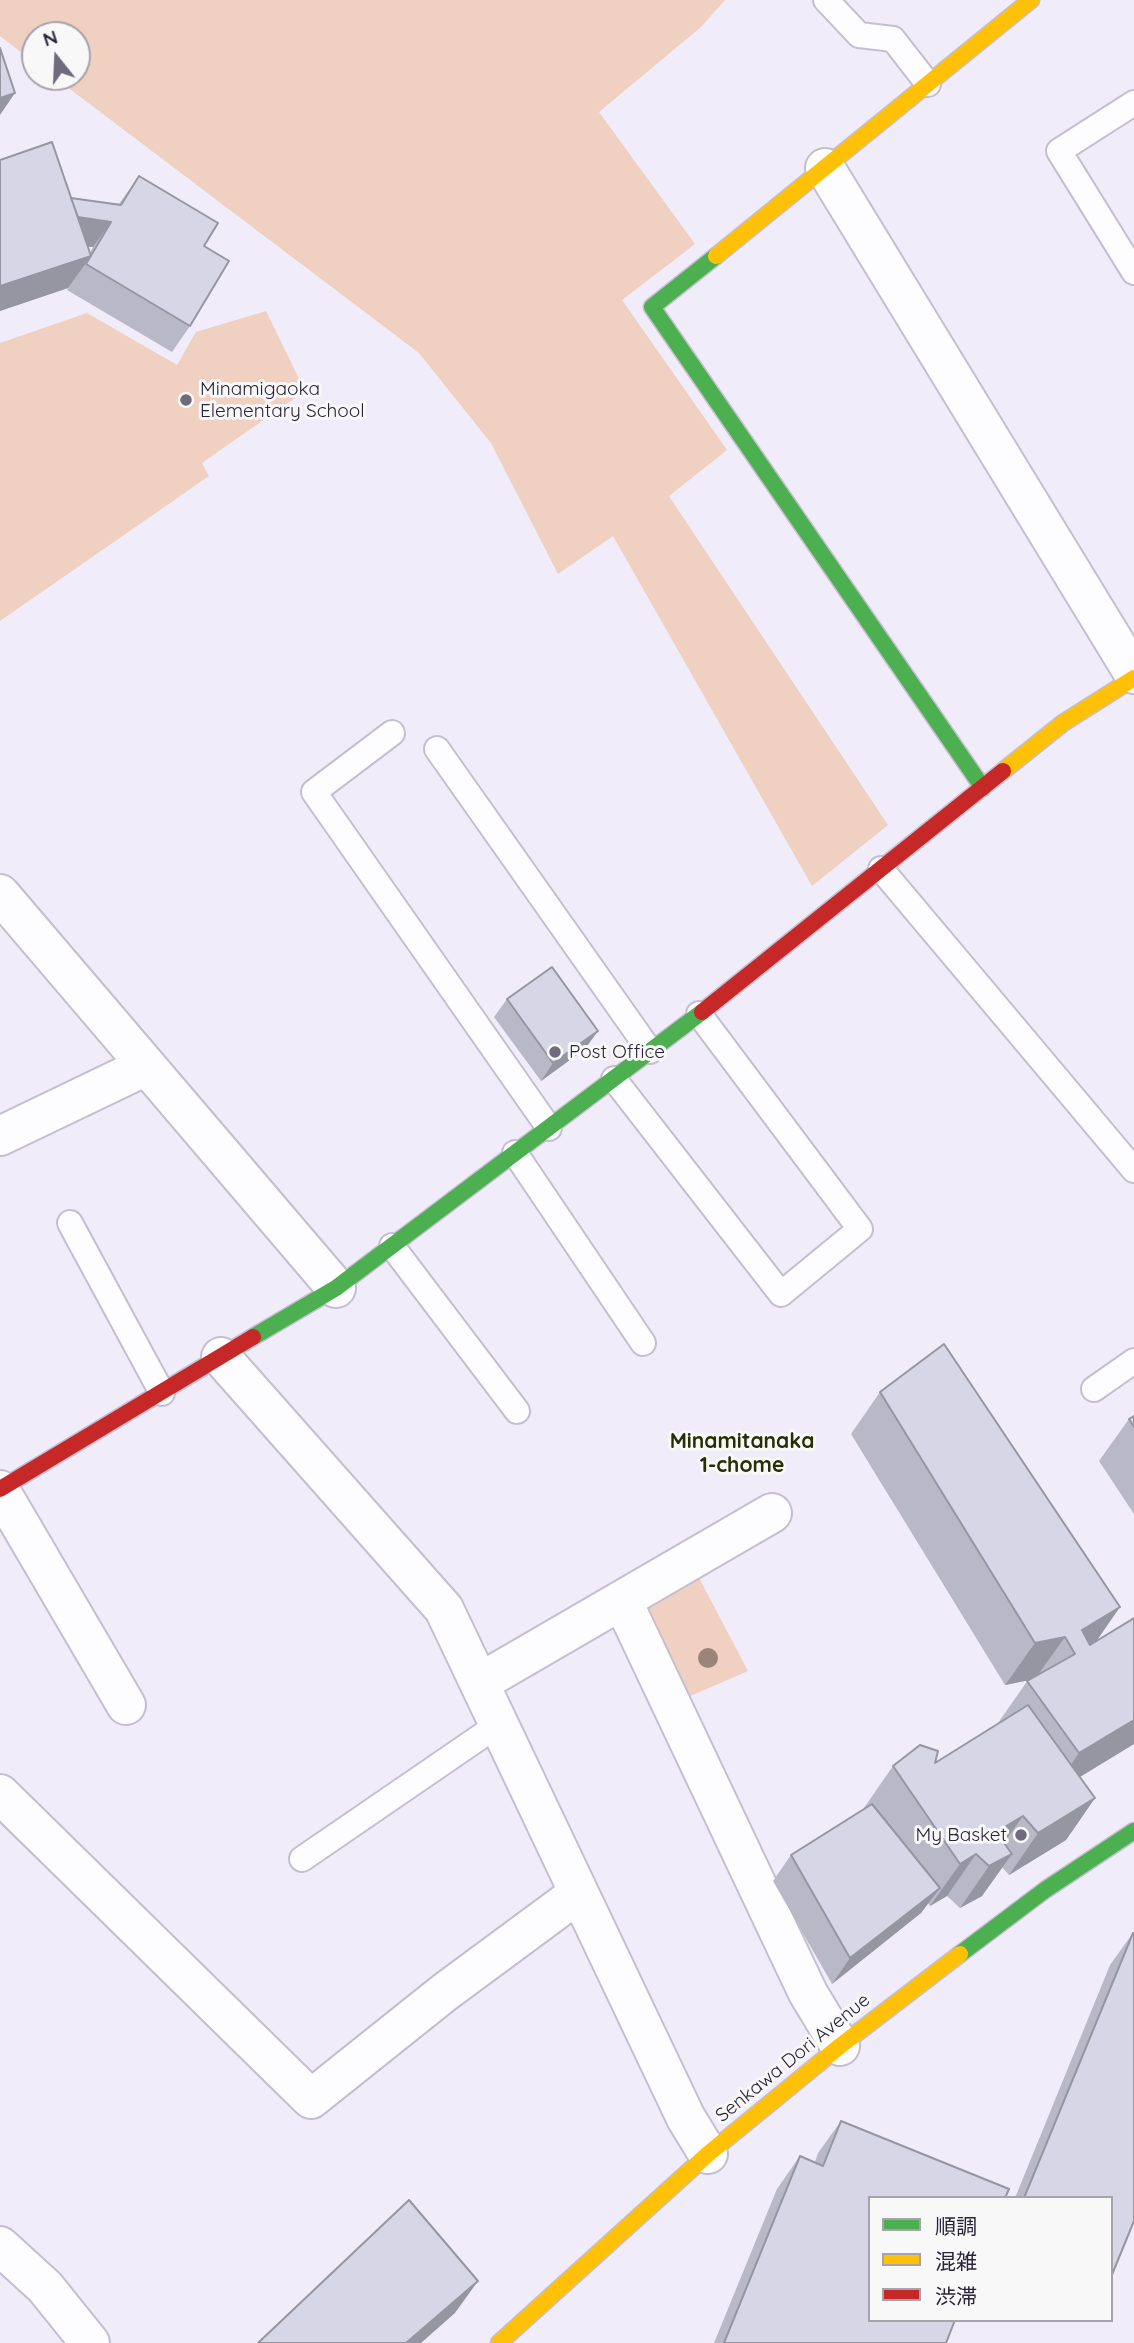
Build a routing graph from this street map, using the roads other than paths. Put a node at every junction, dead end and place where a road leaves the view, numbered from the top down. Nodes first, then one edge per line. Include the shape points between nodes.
1 (827, 0) edge
2 (1031, 0) edge
3 (928, 84) junction
4 (1134, 103) edge
5 (825, 168) junction
6 (1134, 272) edge
7 (1134, 676) edge
8 (391, 733) dead end
9 (437, 750) dead end
10 (983, 788) junction
11 (881, 869) junction
12 (0, 894) edge
13 (699, 1014) junction
14 (649, 1051) junction
15 (146, 1066) junction
16 (614, 1079) junction
17 (549, 1128) junction
18 (0, 1136) edge
19 (514, 1153) junction
20 (1134, 1170) edge
21 (70, 1223) dead end
22 (392, 1246) junction
23 (337, 1288) junction
24 (643, 1343) dead end
25 (221, 1357) junction
26 (1134, 1361) edge
27 (1094, 1389) dead end
28 (162, 1393) junction
29 (517, 1411) dead end
30 (0, 1490) edge
31 (772, 1513) dead end
32 (622, 1600) junction
33 (480, 1683) junction
34 (126, 1705) dead end
35 (499, 1724) junction
36 (0, 1794) edge
37 (1134, 1831) edge
38 (302, 1859) dead end
39 (579, 1893) junction
40 (840, 2046) junction
41 (708, 2154) junction
42 (0, 2246) edge
43 (90, 2343) edge
44 (499, 2343) edge

1 - 3 lane via 859,35 893,39
2 - 3 street
3 - 5 street
4 - 6 lane via 1059,151
5 - 7 street
5 - 10 street via 652,307
7 - 10 street via 1063,723
8 - 17 lane via 314,792
9 - 14 lane
10 - 11 street
11 - 13 street
11 - 20 lane
12 - 15 street
13 - 14 street
13 - 16 lane via 860,1230 781,1294
14 - 16 street
15 - 18 street
15 - 23 street
16 - 17 street
17 - 19 street
19 - 22 street
19 - 24 lane
21 - 28 lane
22 - 23 street
22 - 29 lane
23 - 25 street
25 - 28 street
25 - 33 street via 444,1609
26 - 27 lane
28 - 30 street
30 - 34 street
31 - 32 street
32 - 33 street
32 - 40 street via 808,1993
33 - 35 street
35 - 38 lane
35 - 39 street
36 - 39 street via 311,2099
37 - 40 street, Senkawa Dori Avenue via 1045,1890
39 - 41 street via 685,2118
40 - 41 street, Senkawa Dori Avenue
41 - 44 street, Senkawa Dori Avenue
42 - 43 street via 45,2287

